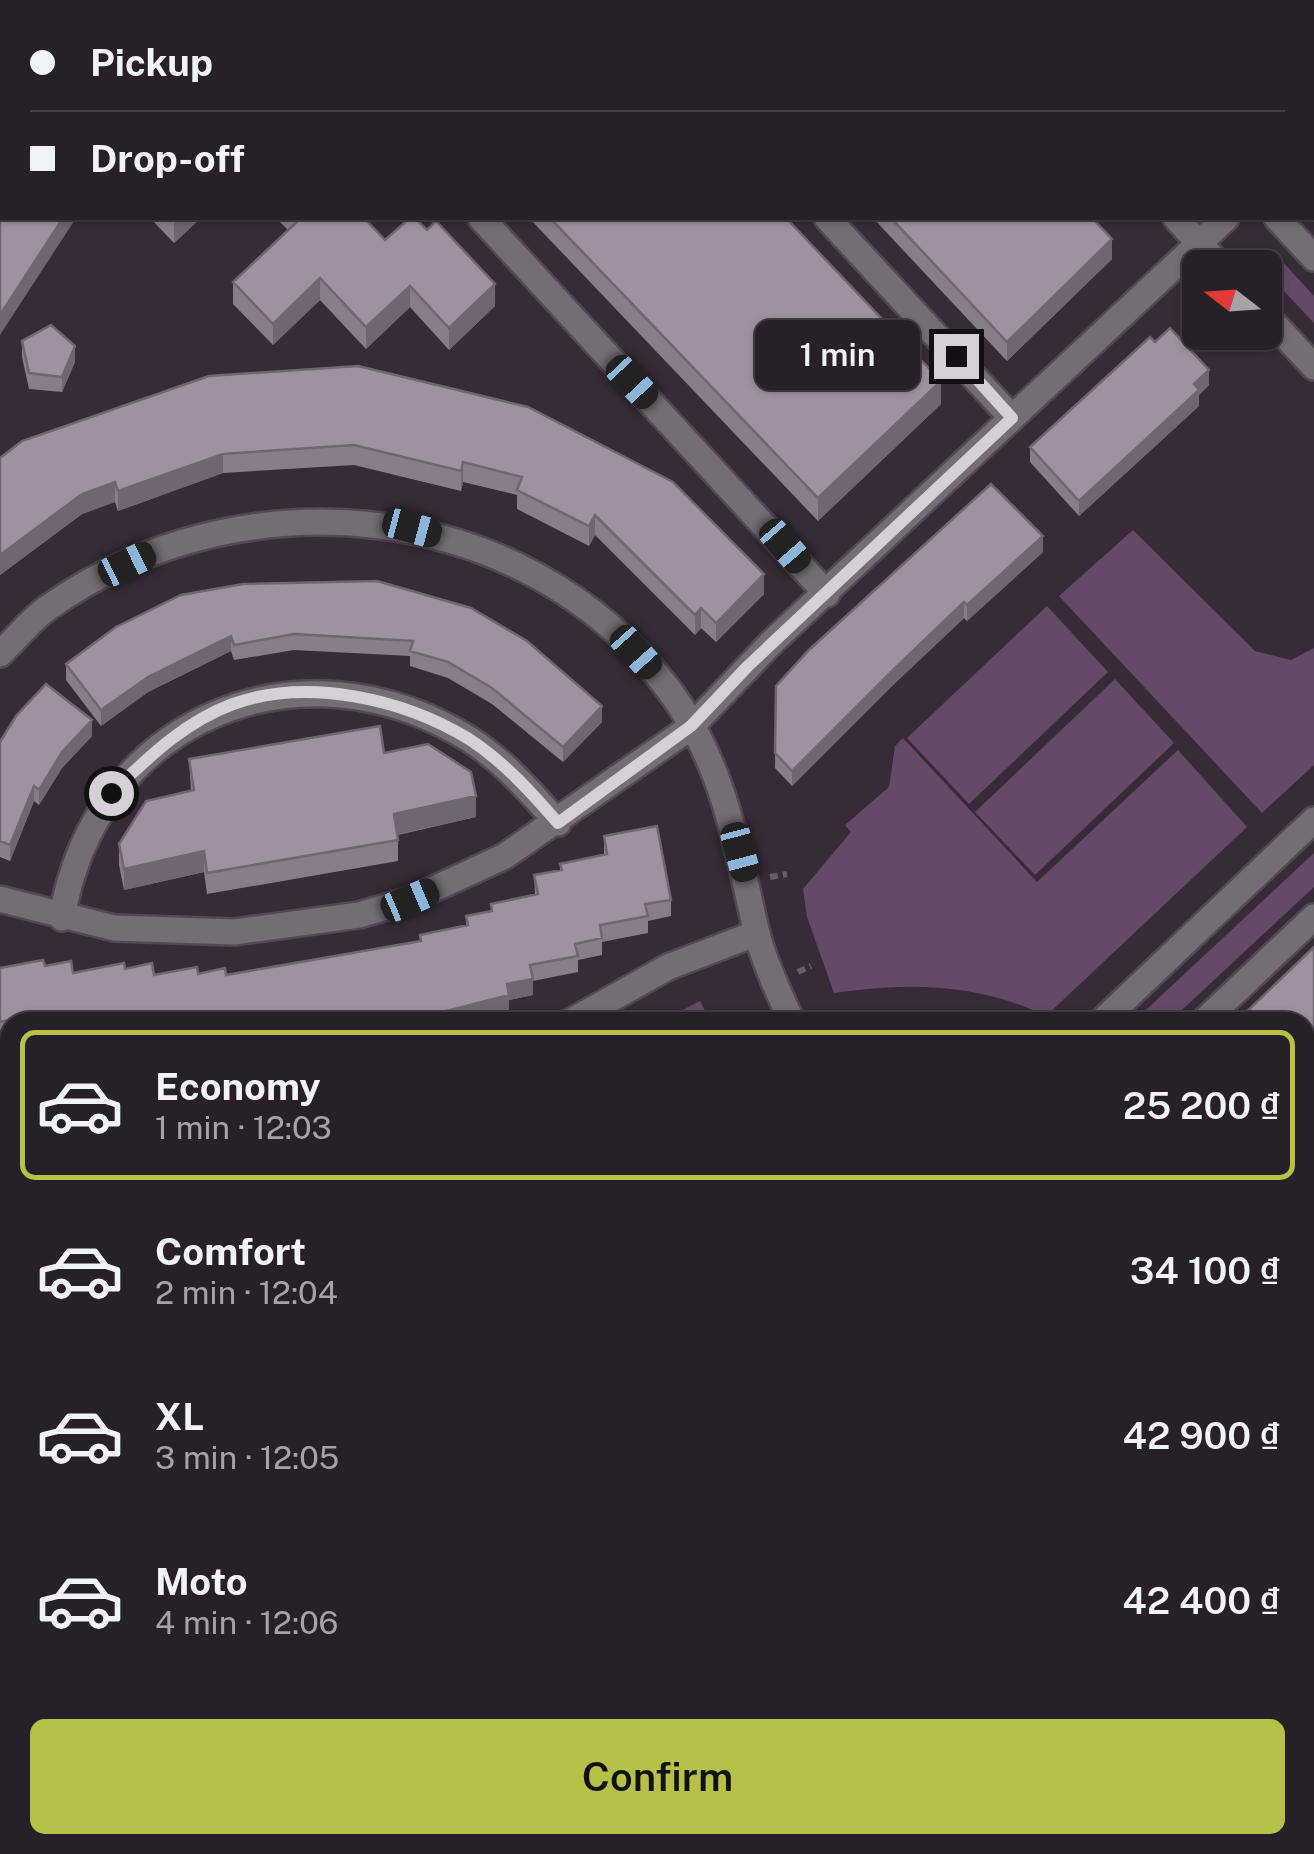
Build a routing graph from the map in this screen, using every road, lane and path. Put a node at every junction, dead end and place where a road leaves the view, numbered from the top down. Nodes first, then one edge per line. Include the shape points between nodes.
1 (482, 220) edge
2 (830, 220) edge
3 (1178, 220) edge
4 (1224, 220) edge
5 (1279, 220) edge
6 (1200, 244) junction
7 (1206, 250) edge
8 (1314, 258) edge
9 (1282, 332) edge
10 (1314, 366) edge
11 (1012, 418) junction
12 (827, 594) junction
13 (0, 654) edge
14 (691, 726) junction
15 (1314, 820) edge
16 (558, 823) junction
17 (0, 899) edge
18 (1314, 917) edge
19 (62, 918) junction
20 (757, 933) junction
21 (588, 1012) edge
22 (788, 1012) edge
23 (1112, 1012) edge
24 (1214, 1012) edge

1 - 12 street
2 - 11 street
3 - 6 street
4 - 6 street
5 - 8 street
6 - 7 street
6 - 11 street
9 - 10 street
11 - 12 street
12 - 14 street
13 - 14 street via 47,608 153,551 262,523 412,528 546,579 636,652
14 - 16 street
14 - 20 street via 724,794
15 - 23 street
16 - 19 street via 458,880 359,915 234,932 160,933
16 - 19 street via 506,768 423,716 329,693 276,694 187,726 111,793 84,838
17 - 19 street
18 - 24 street
20 - 21 street via 668,967
20 - 22 street

